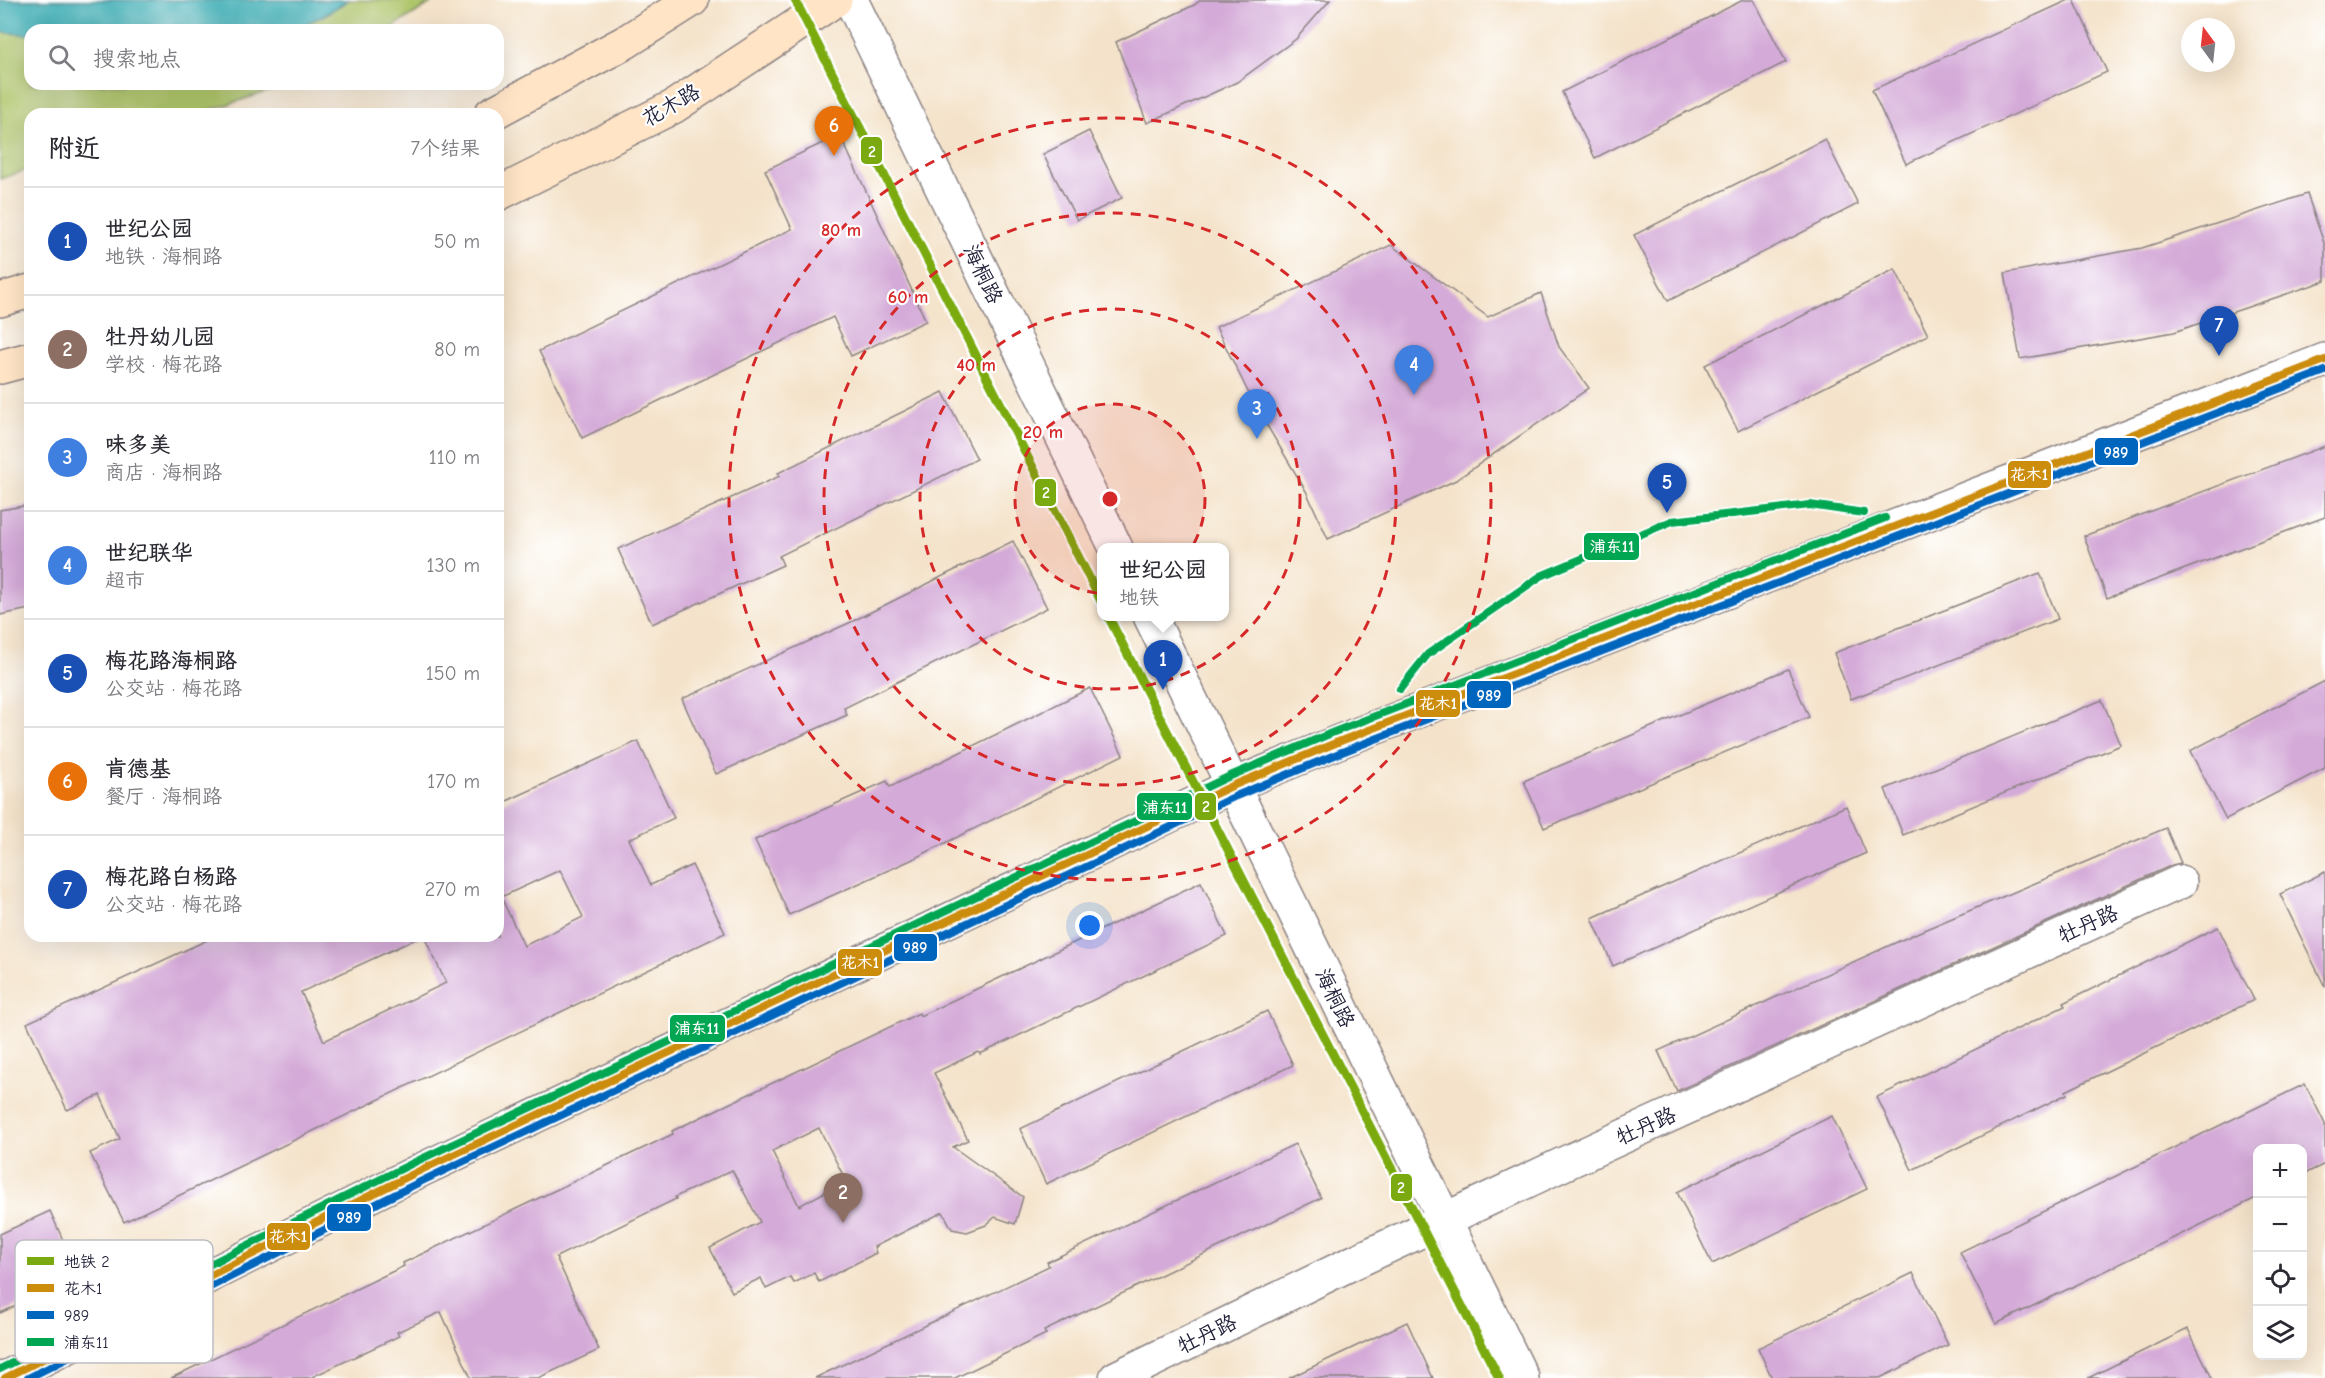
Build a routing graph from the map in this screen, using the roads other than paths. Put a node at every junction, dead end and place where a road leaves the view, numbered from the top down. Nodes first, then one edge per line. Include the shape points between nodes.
1 (692, 0) edge
2 (835, 0) edge
3 (852, 0) edge
4 (502, 108) edge
5 (504, 191) edge
6 (24, 293) edge
7 (0, 300) edge
8 (2325, 360) edge
9 (24, 361) edge
10 (0, 367) edge
11 (1114, 543) edge
12 (1152, 621) edge
13 (1232, 786) junction
14 (2180, 882) dead end
15 (1443, 1220) junction
16 (213, 1274) edge
17 (35, 1363) edge
18 (5, 1378) edge
19 (1116, 1378) edge
20 (1522, 1378) edge

1 - 4 main road via 624,43
2 - 5 main road, 花木路 via 673,107
3 - 11 street, 海桐路
6 - 7 main road
8 - 13 street
9 - 10 main road
12 - 13 street, 海桐路
13 - 15 street, 海桐路
13 - 16 street via 419,1171
14 - 15 street, 牡丹路
15 - 19 street, 牡丹路
15 - 20 street, 海桐路
17 - 18 street

